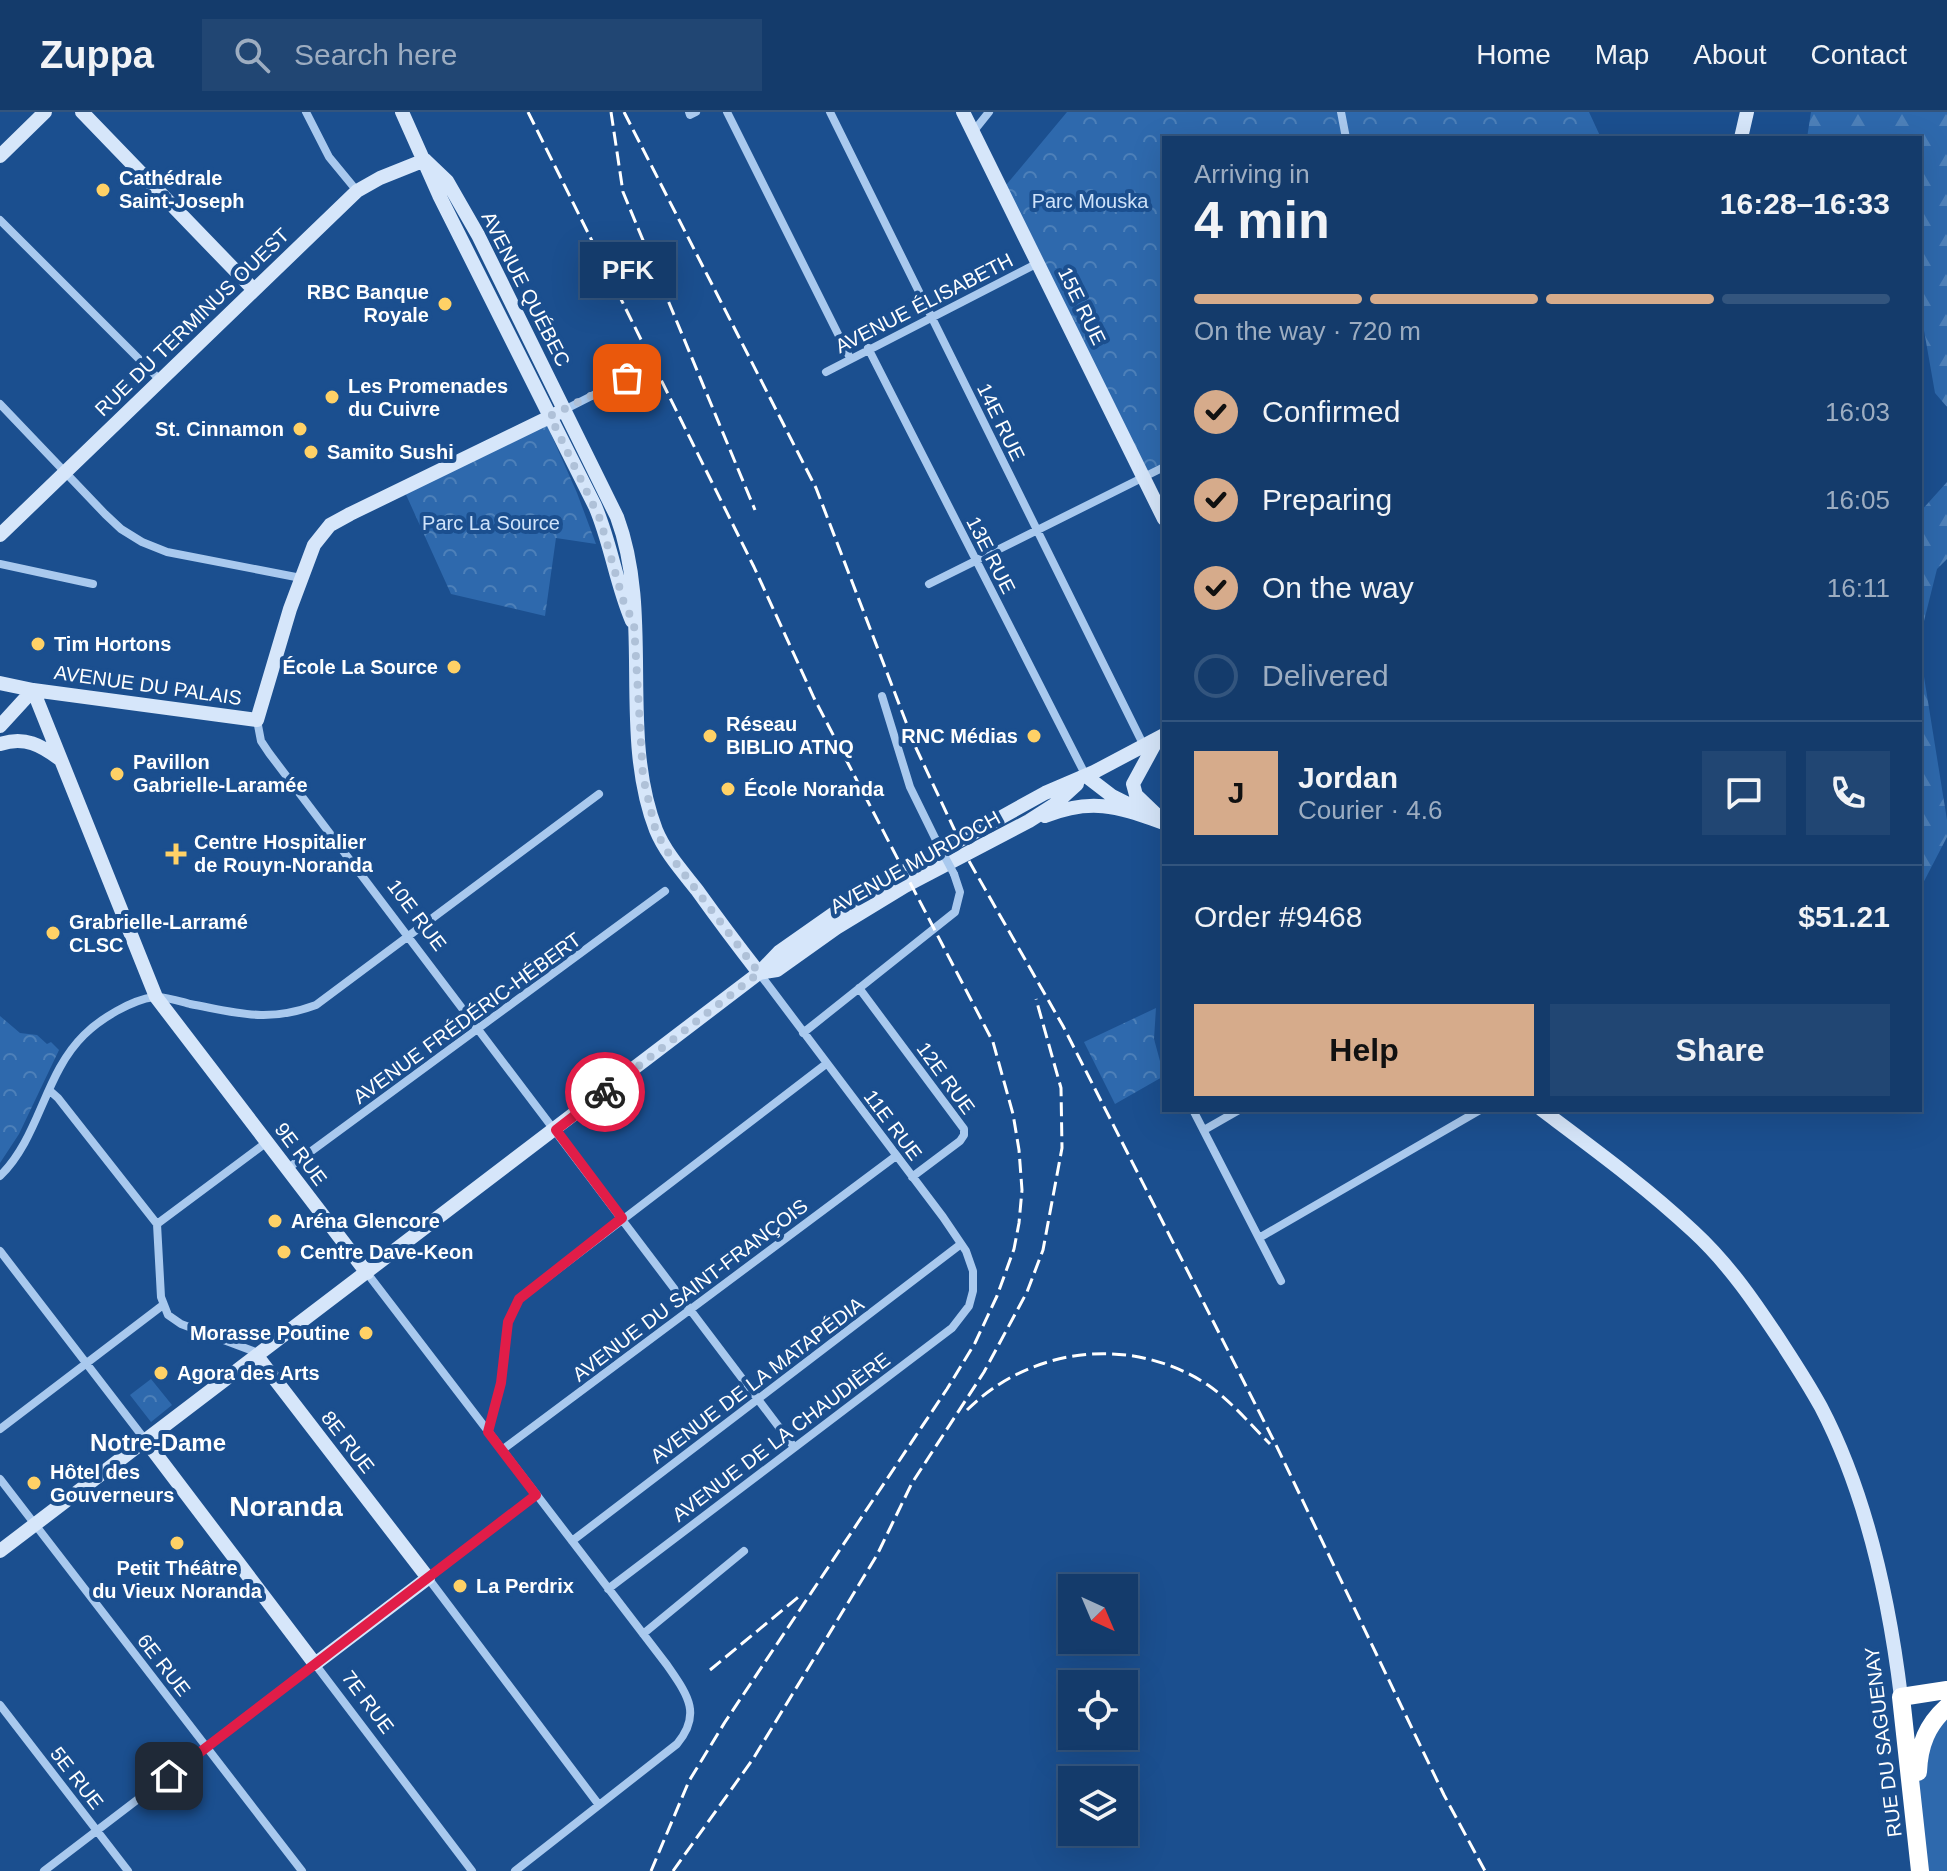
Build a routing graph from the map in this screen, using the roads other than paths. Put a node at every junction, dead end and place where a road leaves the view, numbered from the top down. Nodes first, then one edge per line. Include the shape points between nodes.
1 (45, 112) edge
2 (82, 112) edge
3 (306, 112) edge
4 (402, 112) edge
5 (727, 112) edge
6 (830, 112) edge
7 (963, 112) edge
8 (989, 112) edge
9 (1341, 112) edge
10 (1747, 112) edge
11 (973, 132) junction
12 (1346, 136) edge
13 (1741, 136) edge
14 (0, 156) edge
15 (425, 160) junction
16 (357, 191) junction
17 (0, 220) edge
18 (1038, 263) junction
19 (254, 290) junction
20 (931, 316) junction
21 (868, 348) junction
22 (850, 358) junction
23 (826, 372) dead end
24 (627, 378) dead end
25 (160, 380) junction
26 (0, 404) edge
27 (557, 413) junction
28 (1162, 468) edge
29 (64, 472) junction
30 (1144, 478) junction
31 (1162, 515) edge
32 (1037, 531) junction
33 (0, 535) edge
34 (977, 561) junction
35 (0, 564) edge
36 (301, 578) junction
37 (93, 584) dead end
38 (929, 584) dead end
39 (0, 683) edge
40 (33, 690) junction
41 (882, 696) dead end
42 (257, 720) junction
43 (0, 726) edge
44 (1155, 740) edge
45 (0, 744) edge
46 (61, 760) junction
47 (1086, 776) junction
48 (599, 794) dead end
49 (1162, 820) edge
50 (1162, 821) edge
51 (1162, 821) edge
52 (1019, 826) junction
53 (665, 891) dead end
54 (408, 937) junction
55 (759, 973) junction
56 (859, 988) junction
57 (156, 997) junction
58 (479, 1029) junction
59 (803, 1033) junction
60 (826, 1064) junction
61 (49, 1090) junction
62 (1194, 1112) edge
63 (1236, 1112) edge
64 (1477, 1112) edge
65 (1545, 1112) edge
66 (556, 1130) junction
67 (1204, 1130) junction
68 (267, 1142) junction
69 (896, 1156) junction
70 (287, 1169) junction
71 (0, 1176) edge
72 (912, 1177) junction
73 (622, 1218) junction
74 (157, 1224) junction
75 (1259, 1238) junction
76 (961, 1244) junction
77 (0, 1251) edge
78 (367, 1273) junction
79 (1281, 1281) dead end
80 (163, 1305) junction
81 (969, 1306) joint
82 (691, 1309) junction
83 (257, 1356) junction
84 (86, 1364) junction
85 (758, 1399) junction
86 (0, 1429) edge
87 (488, 1432) junction
88 (146, 1441) junction
89 (794, 1447) junction
90 (502, 1450) junction
91 (0, 1479) edge
92 (536, 1495) junction
93 (35, 1525) junction
94 (572, 1541) junction
95 (0, 1551) edge
96 (744, 1551) dead end
97 (428, 1578) junction
98 (608, 1589) junction
99 (643, 1634) junction
100 (315, 1664) junction
101 (1947, 1690) edge
102 (1901, 1697) junction
103 (0, 1705) edge
104 (1947, 1707) edge
105 (206, 1747) junction
106 (599, 1805) junction
107 (1913, 1819) junction
108 (97, 1831) junction
109 (44, 1871) edge
110 (128, 1871) edge
111 (302, 1871) edge
112 (472, 1871) edge
113 (515, 1871) edge
114 (1920, 1871) edge

1 - 14 street
2 - 19 street
3 - 16 street via 329,157
4 - 15 street, AVENUE QUÉBEC
5 - 22 street
6 - 20 street, 14E RUE
7 - 11 street, 15E RUE
8 - 11 street
9 - 12 street
10 - 13 street
11 - 18 street, 15E RUE
15 - 16 street, RUE DU TERMINUS OUEST
15 - 27 street, AVENUE QUÉBEC
16 - 19 street, RUE DU TERMINUS OUEST
17 - 25 street
18 - 20 street, AVENUE ÉLISABETH
18 - 30 street, 15E RUE
19 - 25 street, RUE DU TERMINUS OUEST
20 - 21 street, AVENUE ÉLISABETH
20 - 32 street, 14E RUE
21 - 22 street, AVENUE ÉLISABETH
21 - 34 street, 13E RUE
22 - 23 street, AVENUE ÉLISABETH
24 - 27 street
25 - 29 street, RUE DU TERMINUS OUEST
26 - 29 street
27 - 36 street via 330,525 314,545
27 - 55 street, AVENUE QUÉBEC via 600,519 634,624 643,777 656,832
28 - 30 street
29 - 33 street, RUE DU TERMINUS OUEST
29 - 36 street via 121,529 142,542 167,552
30 - 31 street, 15E RUE
30 - 32 street
32 - 34 street
32 - 44 street, 14E RUE
34 - 38 street
34 - 47 street, 13E RUE
35 - 37 street
36 - 42 street
39 - 40 street, AVENUE DU PALAIS
40 - 42 street, AVENUE DU PALAIS
40 - 43 street
40 - 46 street, 9E RUE
41 - 56 street, bridge via 910,787 960,892 955,912
42 - 54 street, 10E RUE via 269,753
44 - 47 street, AVENUE MURDOCH
44 - 49 street via 1133,784 1141,801
45 - 46 street via 28,741
46 - 57 street, 9E RUE
47 - 50 street
47 - 52 street, AVENUE MURDOCH via 1054,805
47 - 55 street, AVENUE MURDOCH via 1045,793 852,901 779,952
48 - 54 street
51 - 52 street via 1088,804
52 - 55 street, AVENUE MURDOCH via 859,914 777,970
53 - 58 street, AVENUE FRÉDÉRIC-HÉBERT
54 - 57 street via 316,1005 285,1015 249,1015
54 - 58 street, 10E RUE
55 - 59 street, 11E RUE
55 - 66 street, AVENUE MURDOCH
56 - 59 street
56 - 72 street, 12E RUE via 964,1129 960,1141
57 - 61 street via 136,1002 85,1033
57 - 68 street, 9E RUE
58 - 66 street, 10E RUE
58 - 70 street, AVENUE FRÉDÉRIC-HÉBERT
59 - 60 street, 11E RUE
60 - 69 street, 11E RUE
60 - 73 street
61 - 71 street via 20,1151
61 - 74 street
62 - 67 street
63 - 67 street
64 - 75 street
65 - 102 street, RUE DU SAGUENAY via 1693,1231 1739,1280 1803,1375 1858,1498 1881,1576
66 - 73 street, 10E RUE
66 - 78 street, AVENUE MURDOCH
67 - 75 street
68 - 70 street, 9E RUE
68 - 74 street
69 - 72 street, 11E RUE
69 - 82 street, AVENUE DU SAINT-FRANÇOIS
70 - 78 street, 9E RUE
72 - 76 street, 11E RUE
73 - 82 street, 10E RUE
73 - 87 street via 519,1299 508,1322 501,1383
74 - 80 street
75 - 79 street
76 - 81 street, 11E RUE via 973,1271
76 - 85 street, AVENUE DE LA MATAPÉDIA
77 - 84 street, 7E RUE
78 - 83 street, AVENUE MURDOCH
78 - 87 street, 9E RUE
80 - 83 street, 8E RUE via 176,1321
80 - 84 street
81 - 89 street, AVENUE DE LA CHAUDIÈRE via 952,1328
82 - 85 street, 10E RUE
82 - 90 street, AVENUE DU SAINT-FRANÇOIS
83 - 88 street, AVENUE MURDOCH
83 - 97 street, 8E RUE
84 - 86 street
84 - 88 street, 7E RUE
85 - 89 street, 10E RUE
85 - 94 street, AVENUE DE LA MATAPÉDIA
87 - 90 street, 9E RUE
88 - 93 street, AVENUE MURDOCH
88 - 100 street, 7E RUE
89 - 98 street, AVENUE DE LA CHAUDIÈRE
90 - 92 street, 9E RUE
91 - 93 street, 6E RUE
92 - 94 street, 9E RUE
92 - 97 street
93 - 95 street, AVENUE MURDOCH
93 - 105 street, 6E RUE
94 - 98 street, 9E RUE
96 - 99 street
97 - 100 street
97 - 106 street, 8E RUE
98 - 99 street, 9E RUE
99 - 106 street, 9E RUE via 683,1689 691,1718 677,1744
100 - 105 street
100 - 112 street, 7E RUE
101 - 102 highway
102 - 107 highway, RUE DU SAGUENAY
103 - 108 street, 5E RUE
104 - 107 highway via 1926,1732 1919,1752
105 - 108 street
105 - 111 street, 6E RUE
106 - 113 street
107 - 114 highway, RUE DU SAGUENAY
108 - 109 street
108 - 110 street, 5E RUE

